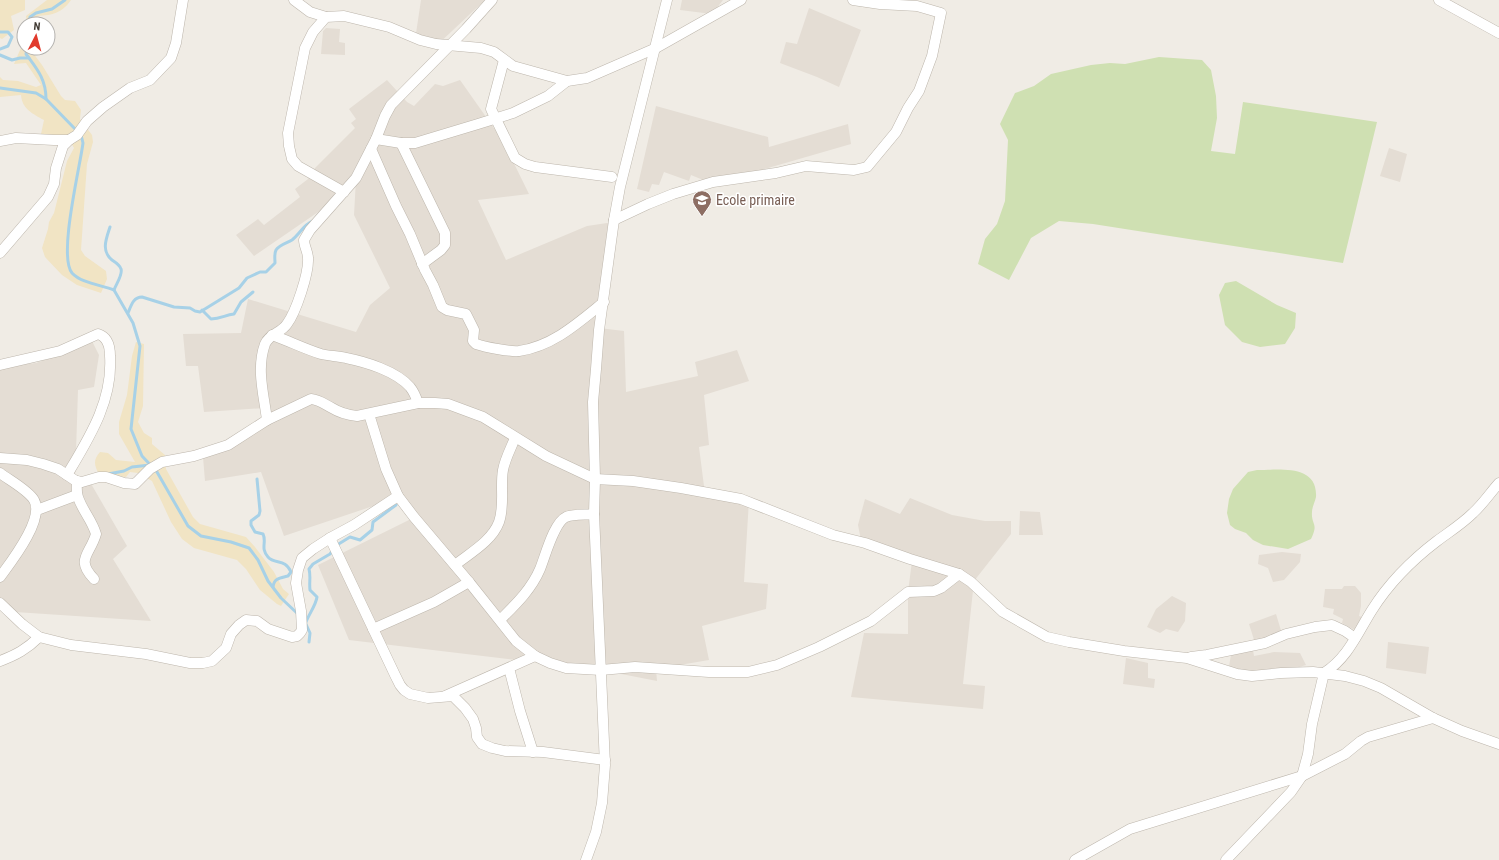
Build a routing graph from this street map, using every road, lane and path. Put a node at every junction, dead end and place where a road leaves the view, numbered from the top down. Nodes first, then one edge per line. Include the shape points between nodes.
1 (183, 0) edge
2 (294, 0) edge
3 (492, 0) edge
4 (667, 0) edge
5 (741, 0) edge
6 (853, 0) edge
7 (1439, 0) edge
8 (326, 17) junction
9 (1499, 33) edge
10 (449, 46) junction
11 (656, 48) junction
12 (504, 60) junction
13 (567, 81) junction
14 (495, 119) junction
15 (69, 140) junction
16 (0, 141) edge
17 (401, 143) junction
18 (374, 144) junction
19 (612, 177) dead end
20 (344, 192) junction
21 (614, 220) junction
22 (0, 252) edge
23 (422, 264) junction
24 (604, 302) junction
25 (272, 335) junction
26 (0, 365) edge
27 (418, 403) junction
28 (369, 414) junction
29 (267, 420) junction
30 (515, 438) junction
31 (0, 458) edge
32 (0, 473) edge
33 (67, 475) junction
34 (595, 479) junction
35 (77, 481) junction
36 (1499, 483) edge
37 (77, 495) junction
38 (398, 496) junction
39 (37, 510) junction
40 (594, 514) junction
41 (330, 538) junction
42 (455, 565) junction
43 (959, 574) junction
44 (0, 577) edge
45 (94, 579) dead end
46 (469, 582) junction
47 (0, 603) edge
48 (500, 620) junction
49 (373, 629) junction
50 (39, 637) junction
51 (1355, 638) junction
52 (535, 656) junction
53 (1187, 658) junction
54 (0, 661) edge
55 (509, 668) junction
56 (601, 670) junction
57 (1324, 673) junction
58 (443, 696) junction
59 (1433, 718) junction
60 (1499, 744) edge
61 (533, 752) junction
62 (605, 760) junction
63 (1302, 776) junction
64 (587, 859) edge
65 (1075, 860) edge
66 (1226, 860) edge

1 - 15 street via 171,58 150,80 130,88 104,107
2 - 8 street via 310,12
3 - 10 street
4 - 11 street
5 - 11 street
6 - 21 street via 917,6 941,13 932,56 919,91 896,132 867,167 854,170 806,166 713,182 673,194
7 - 9 street
8 - 10 street via 344,16 389,27 420,40
8 - 20 street via 312,32 305,48 288,133 289,146 292,159 298,166
10 - 12 street via 481,48 494,52
10 - 18 street via 391,105
11 - 13 street via 588,78
11 - 21 street
12 - 13 street via 513,66
12 - 14 street via 491,110
13 - 14 street via 548,96
14 - 17 street via 415,143
14 - 19 street via 515,158 525,164
15 - 16 street via 16,138
15 - 22 street via 63,146 54,184 48,197
17 - 18 street
17 - 23 street via 445,233 445,245
18 - 20 street via 356,178
18 - 23 street
20 - 25 street via 304,240 308,270 301,292 288,324
21 - 24 street
23 - 24 street via 442,307 466,314 474,330 473,341 482,346 518,351 550,342 571,330
24 - 34 street via 593,402
25 - 27 street via 322,354 372,365 388,372 410,387
25 - 29 street via 265,345 260,372
26 - 33 street via 60,351 98,334 106,340 110,354 110,379 101,415
27 - 28 street
27 - 30 street via 448,404 483,417
28 - 29 street via 348,415 311,399
28 - 38 street via 386,469
29 - 35 street via 228,445 194,456 162,462 150,469 135,484 106,477
30 - 34 street
30 - 42 street via 503,470 503,498 499,522 492,534 478,548
31 - 33 street via 43,464
32 - 39 street via 33,499
33 - 35 street
34 - 40 street
34 - 43 street via 633,481 741,499 834,535
35 - 37 street
36 - 51 street via 1474,512 1416,558 1397,577 1374,606
37 - 39 street
37 - 45 street via 96,534 84,565
38 - 41 street
38 - 42 street
39 - 44 street via 28,534
40 - 48 street via 566,517 560,523 540,569 524,596
40 - 56 street
41 - 49 street
41 - 50 street via 302,558 296,583 302,630 297,636 280,634 257,621 246,620 231,634 226,648 212,661 203,663 71,645
42 - 46 street
43 - 53 street via 1003,612 1047,637 1124,651
43 - 56 street via 934,591 908,592 871,621 777,665 748,672 635,667
46 - 48 street
46 - 49 street via 434,602
47 - 50 street
48 - 52 street via 516,641
49 - 58 street via 404,690 428,698
50 - 54 street via 28,648
51 - 53 street via 1332,625 1315,627 1286,634 1265,643
51 - 57 street via 1343,656
52 - 55 street
52 - 56 street via 566,668
53 - 57 street via 1252,676
55 - 58 street
55 - 61 street
56 - 62 street
57 - 59 street via 1364,681 1392,693
57 - 63 street
58 - 61 street via 453,696 465,708 473,719 477,737 482,744 505,751
59 - 60 street
59 - 63 street via 1361,740 1345,754
61 - 62 street
62 - 64 street via 602,804
63 - 65 street via 1130,829
63 - 66 street via 1291,792

